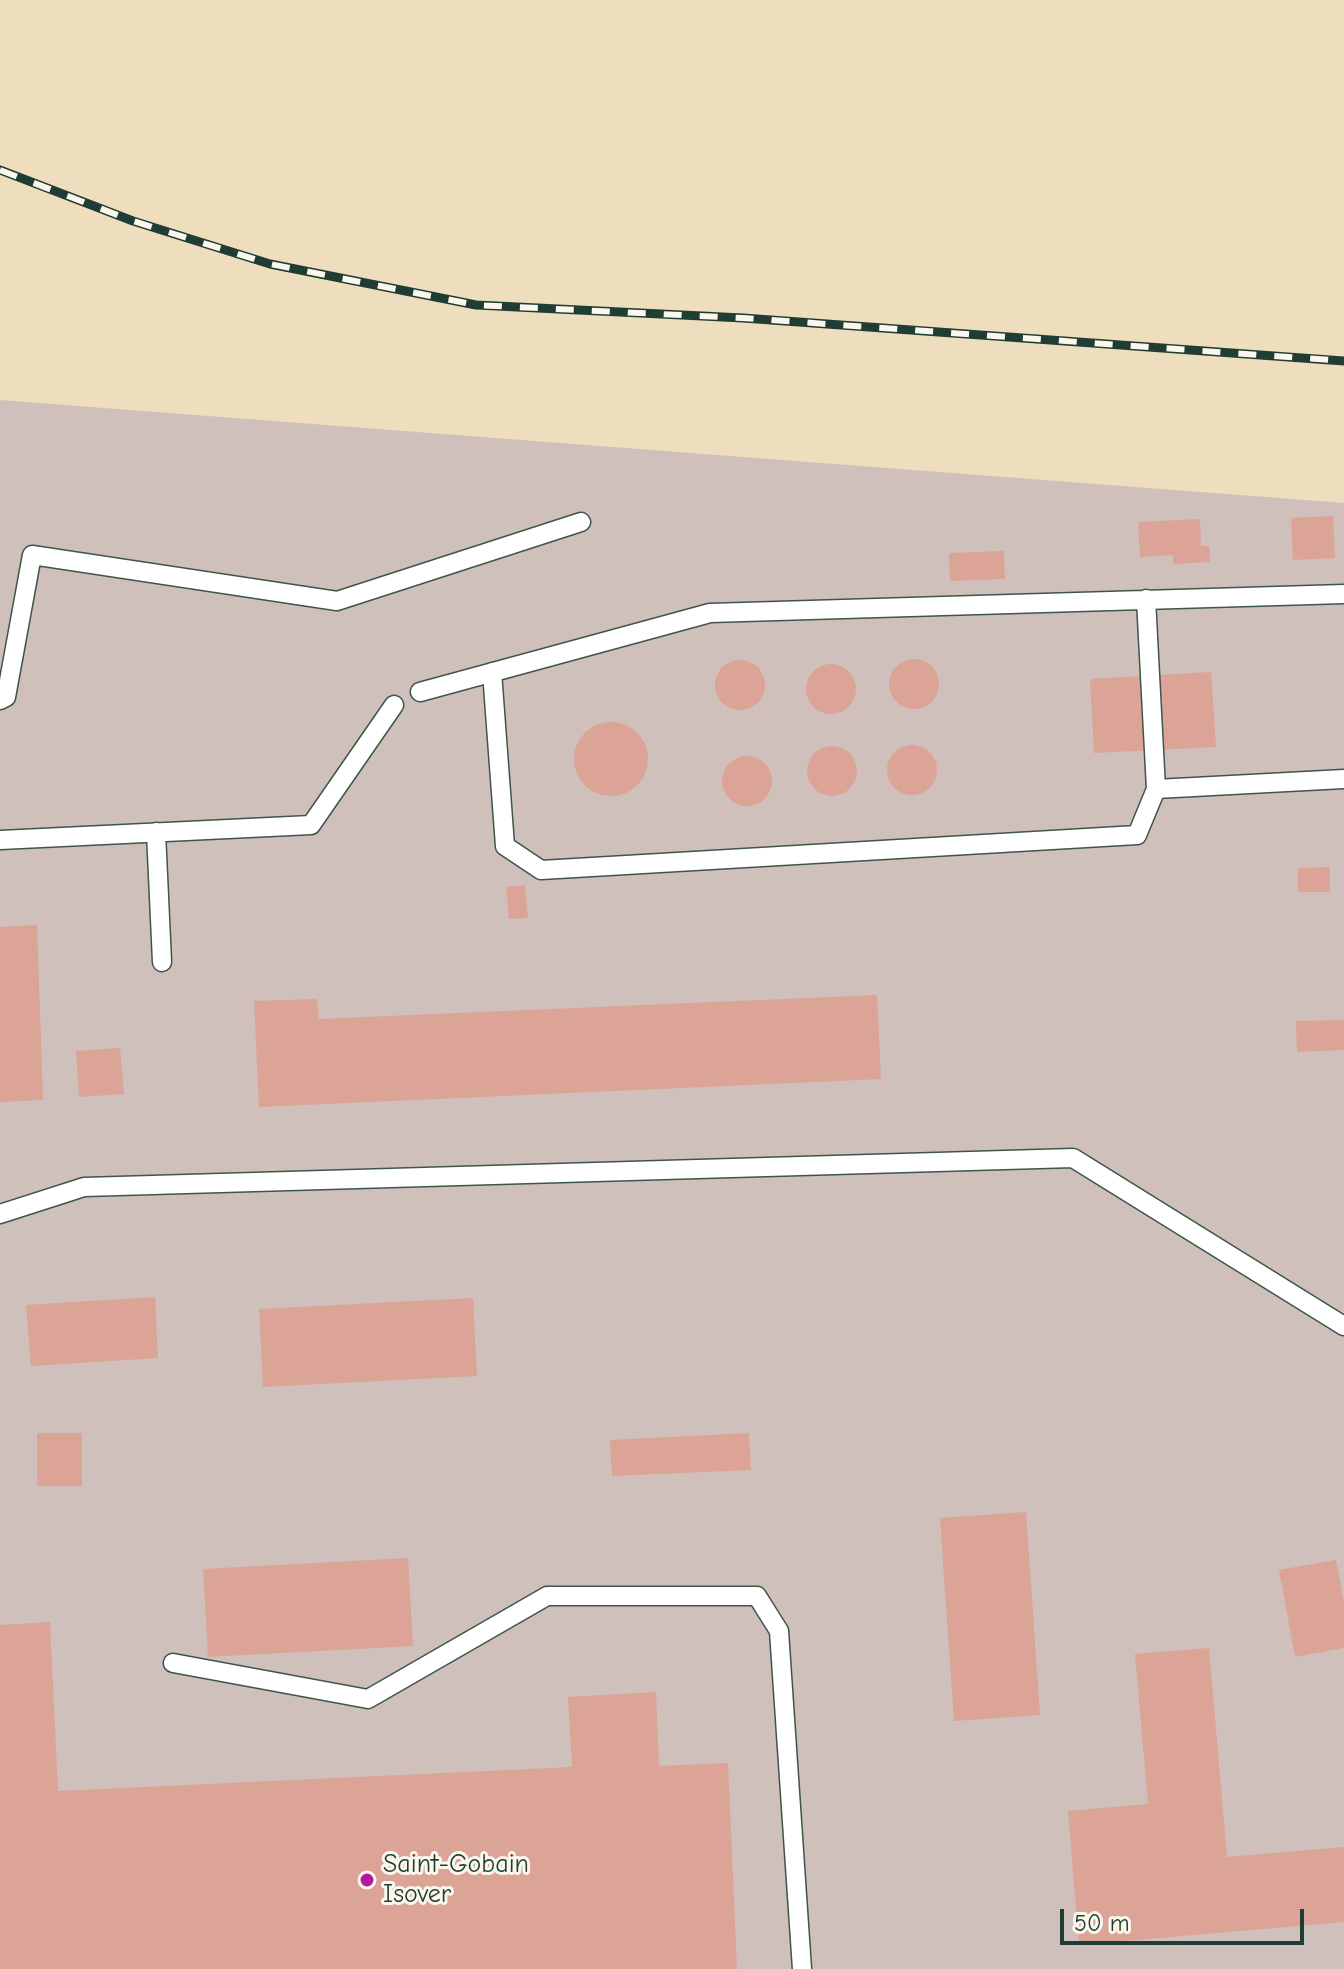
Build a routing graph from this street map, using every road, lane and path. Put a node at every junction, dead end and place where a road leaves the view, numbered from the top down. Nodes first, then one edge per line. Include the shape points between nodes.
1 (581, 522) dead end
2 (1344, 594) edge
3 (1146, 599) junction
4 (492, 672) junction
5 (420, 692) dead end
6 (0, 700) edge
7 (394, 705) dead end
8 (1344, 779) edge
9 (1156, 789) junction
10 (156, 832) junction
11 (0, 840) edge
12 (162, 962) dead end
13 (0, 1214) edge
14 (1344, 1326) edge
15 (173, 1663) dead end
16 (802, 1969) edge

1 - 6 lane via 337,601 32,555 6,697
2 - 3 lane
3 - 4 lane via 710,613
3 - 9 lane
4 - 5 lane
4 - 9 lane via 505,846 541,870 1137,835
7 - 10 lane via 311,825
8 - 9 lane
10 - 11 lane
10 - 12 lane
13 - 14 lane via 84,1187 1073,1158
15 - 16 lane via 368,1699 547,1596 757,1596 779,1631

